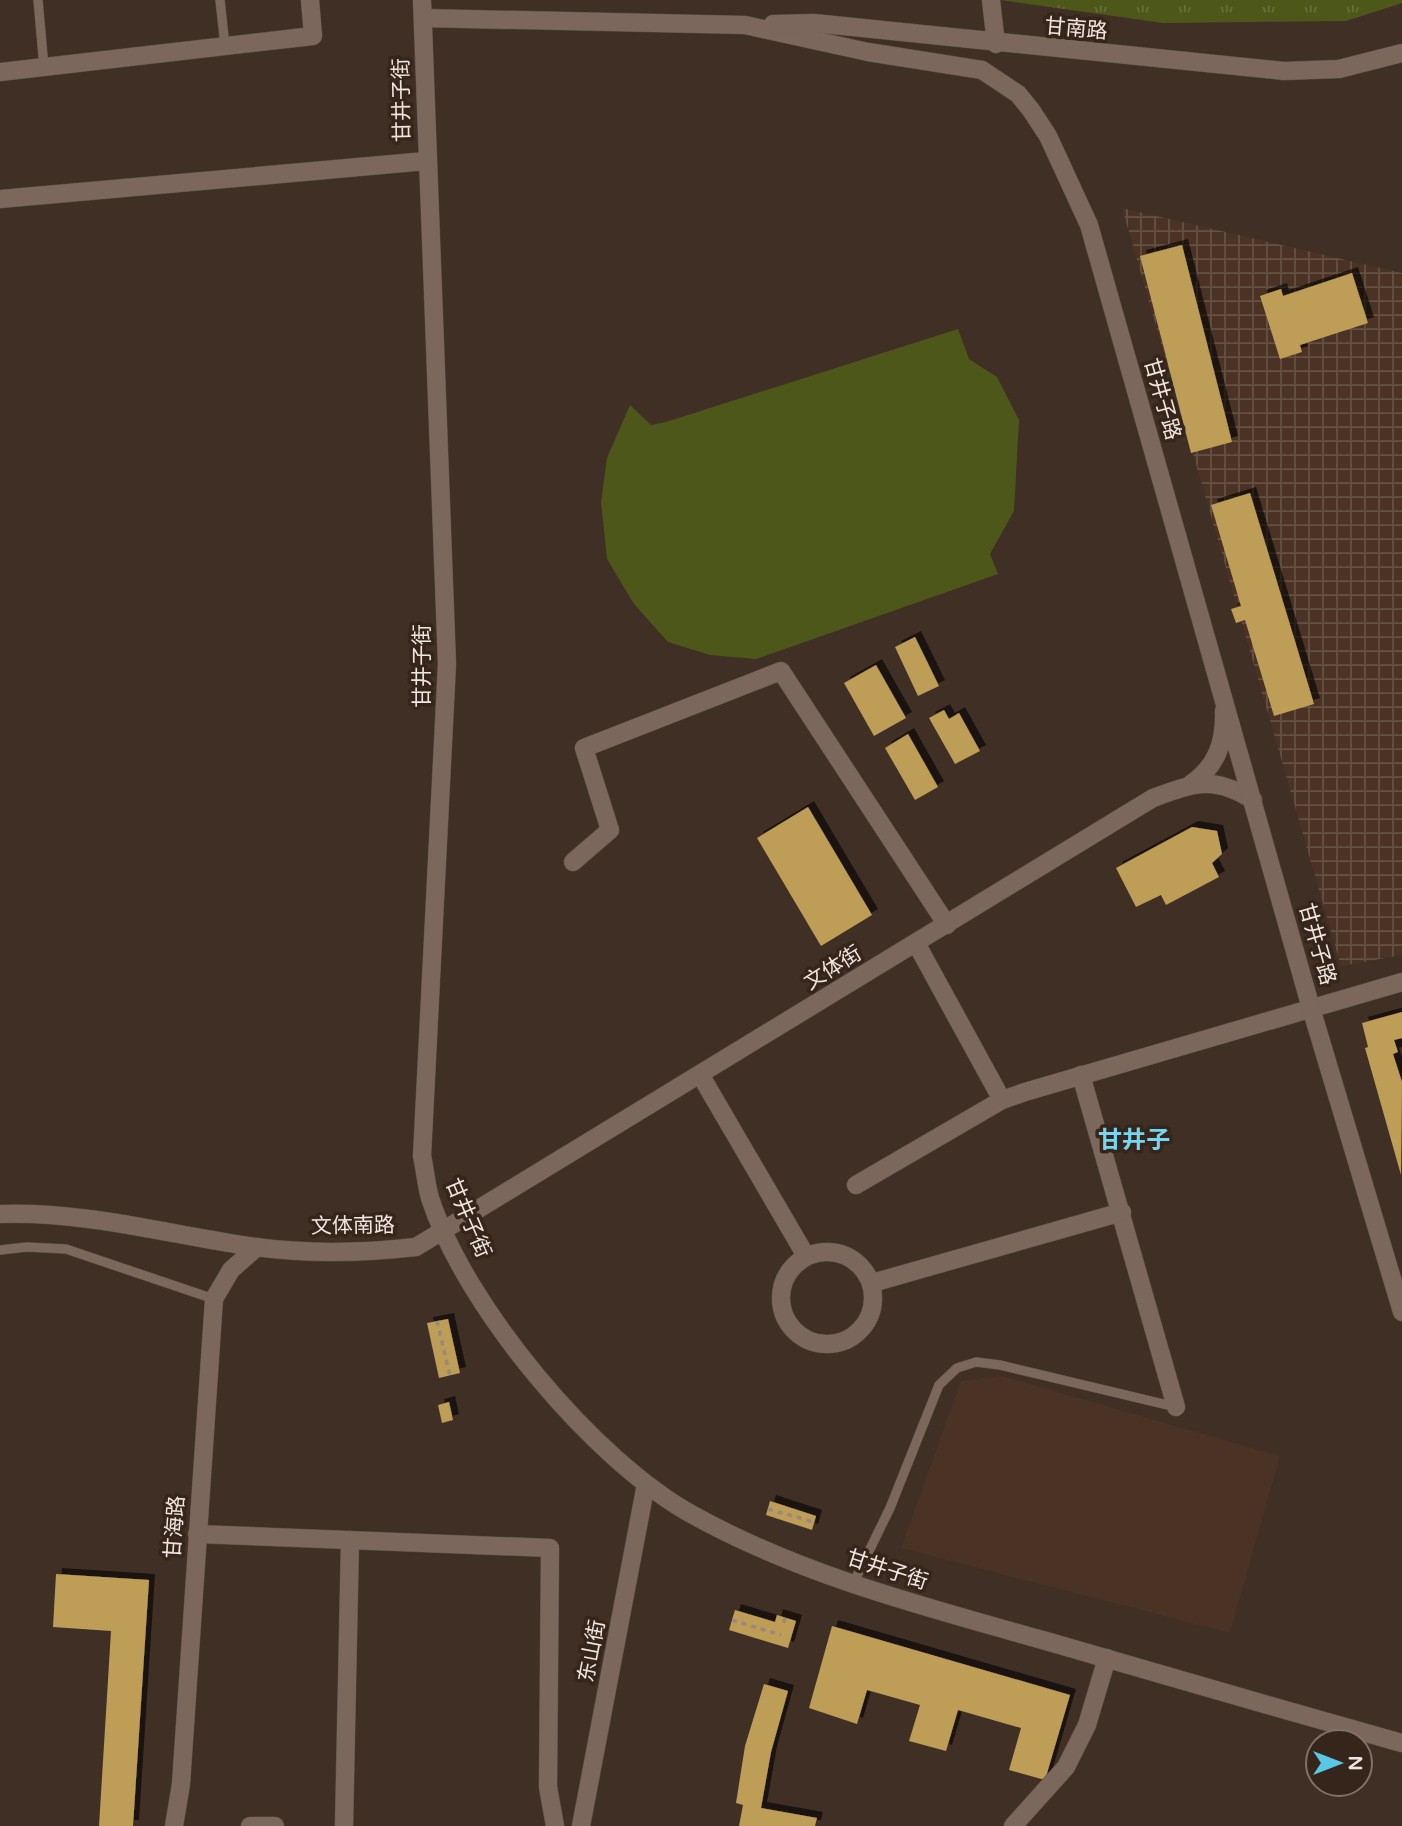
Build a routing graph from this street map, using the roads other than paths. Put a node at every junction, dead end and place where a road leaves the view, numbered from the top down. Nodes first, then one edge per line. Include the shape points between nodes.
1 (38, 0) edge
2 (220, 0) edge
3 (310, 0) edge
4 (991, 0) edge
5 (423, 9) edge
6 (745, 25) junction
7 (996, 44) junction
8 (225, 46) junction
9 (1402, 53) edge
10 (44, 67) junction
11 (0, 72) edge
12 (426, 160) junction
13 (0, 199) edge
14 (1223, 697) junction
15 (1191, 784) junction
16 (1253, 800) junction
17 (573, 862) dead end
18 (947, 925) junction
19 (916, 943) junction
20 (1402, 982) edge
21 (1311, 1008) junction
22 (1081, 1075) junction
23 (701, 1076) junction
24 (1002, 1100) junction
25 (856, 1185) dead end
26 (1122, 1212) junction
27 (0, 1214) edge
28 (443, 1227) junction
29 (257, 1247) junction
30 (0, 1251) edge
31 (806, 1256) junction
32 (872, 1283) junction
33 (214, 1299) junction
34 (1402, 1312) edge
35 (1175, 1407) joint
36 (646, 1484) junction
37 (197, 1534) junction
38 (351, 1540) junction
39 (853, 1586) junction
40 (1107, 1658) junction
41 (1402, 1743) edge
42 (174, 1826) edge
43 (250, 1826) edge
44 (275, 1826) edge
45 (345, 1826) edge
46 (555, 1826) edge
47 (581, 1826) edge
48 (1013, 1826) edge

1 - 10 lane
2 - 8 lane
3 - 8 street via 313,36
4 - 7 street
5 - 6 street, 甘井子路
5 - 12 street, 甘井子街
6 - 7 street, 甘南路 via 814,23
6 - 14 street, 甘井子路 via 867,52 982,70 1018,94 1031,110 1089,225
7 - 9 street, 甘南路 via 1284,71 1339,69
8 - 10 street
10 - 11 street
12 - 13 street
12 - 28 street, 甘井子街 via 447,664 422,1156 430,1196
14 - 15 street via 1221,746 1204,775
14 - 16 street, 甘井子路
15 - 16 street, 文体街 via 1223,785
15 - 18 street, 文体街 via 1153,797
16 - 21 street, 甘井子路
17 - 18 street via 610,830 584,748 781,671
18 - 19 street, 文体街
19 - 23 street, 文体街
19 - 24 street
20 - 21 street
21 - 22 street
21 - 34 street, 甘井子路
22 - 24 street
22 - 26 street
23 - 28 street, 文体街
23 - 31 street
24 - 25 street
26 - 32 street
26 - 35 street
27 - 29 street, 文体南路 via 46,1212
28 - 29 street, 文体南路 via 416,1247 370,1252
28 - 36 street, 甘井子街 via 503,1332 550,1393
29 - 33 street, 甘海路 via 231,1270
30 - 33 lane via 66,1249
31 - 32 street via 821,1251 845,1255 864,1269
31 - 32 street via 785,1277 781,1298 786,1320 807,1340 836,1344 863,1328 871,1314
33 - 37 street, 甘海路
35 - 39 lane via 1000,1365 976,1362 957,1368 939,1385
36 - 39 street, 甘井子街 via 727,1532
36 - 47 street, 东山街
37 - 38 street
37 - 42 street, 甘海路 via 181,1784
38 - 45 street
38 - 46 street via 550,1548 548,1787
39 - 40 street, 甘井子街
40 - 41 street, 甘井子街
40 - 48 street via 1087,1725 1066,1767
43 - 44 street

